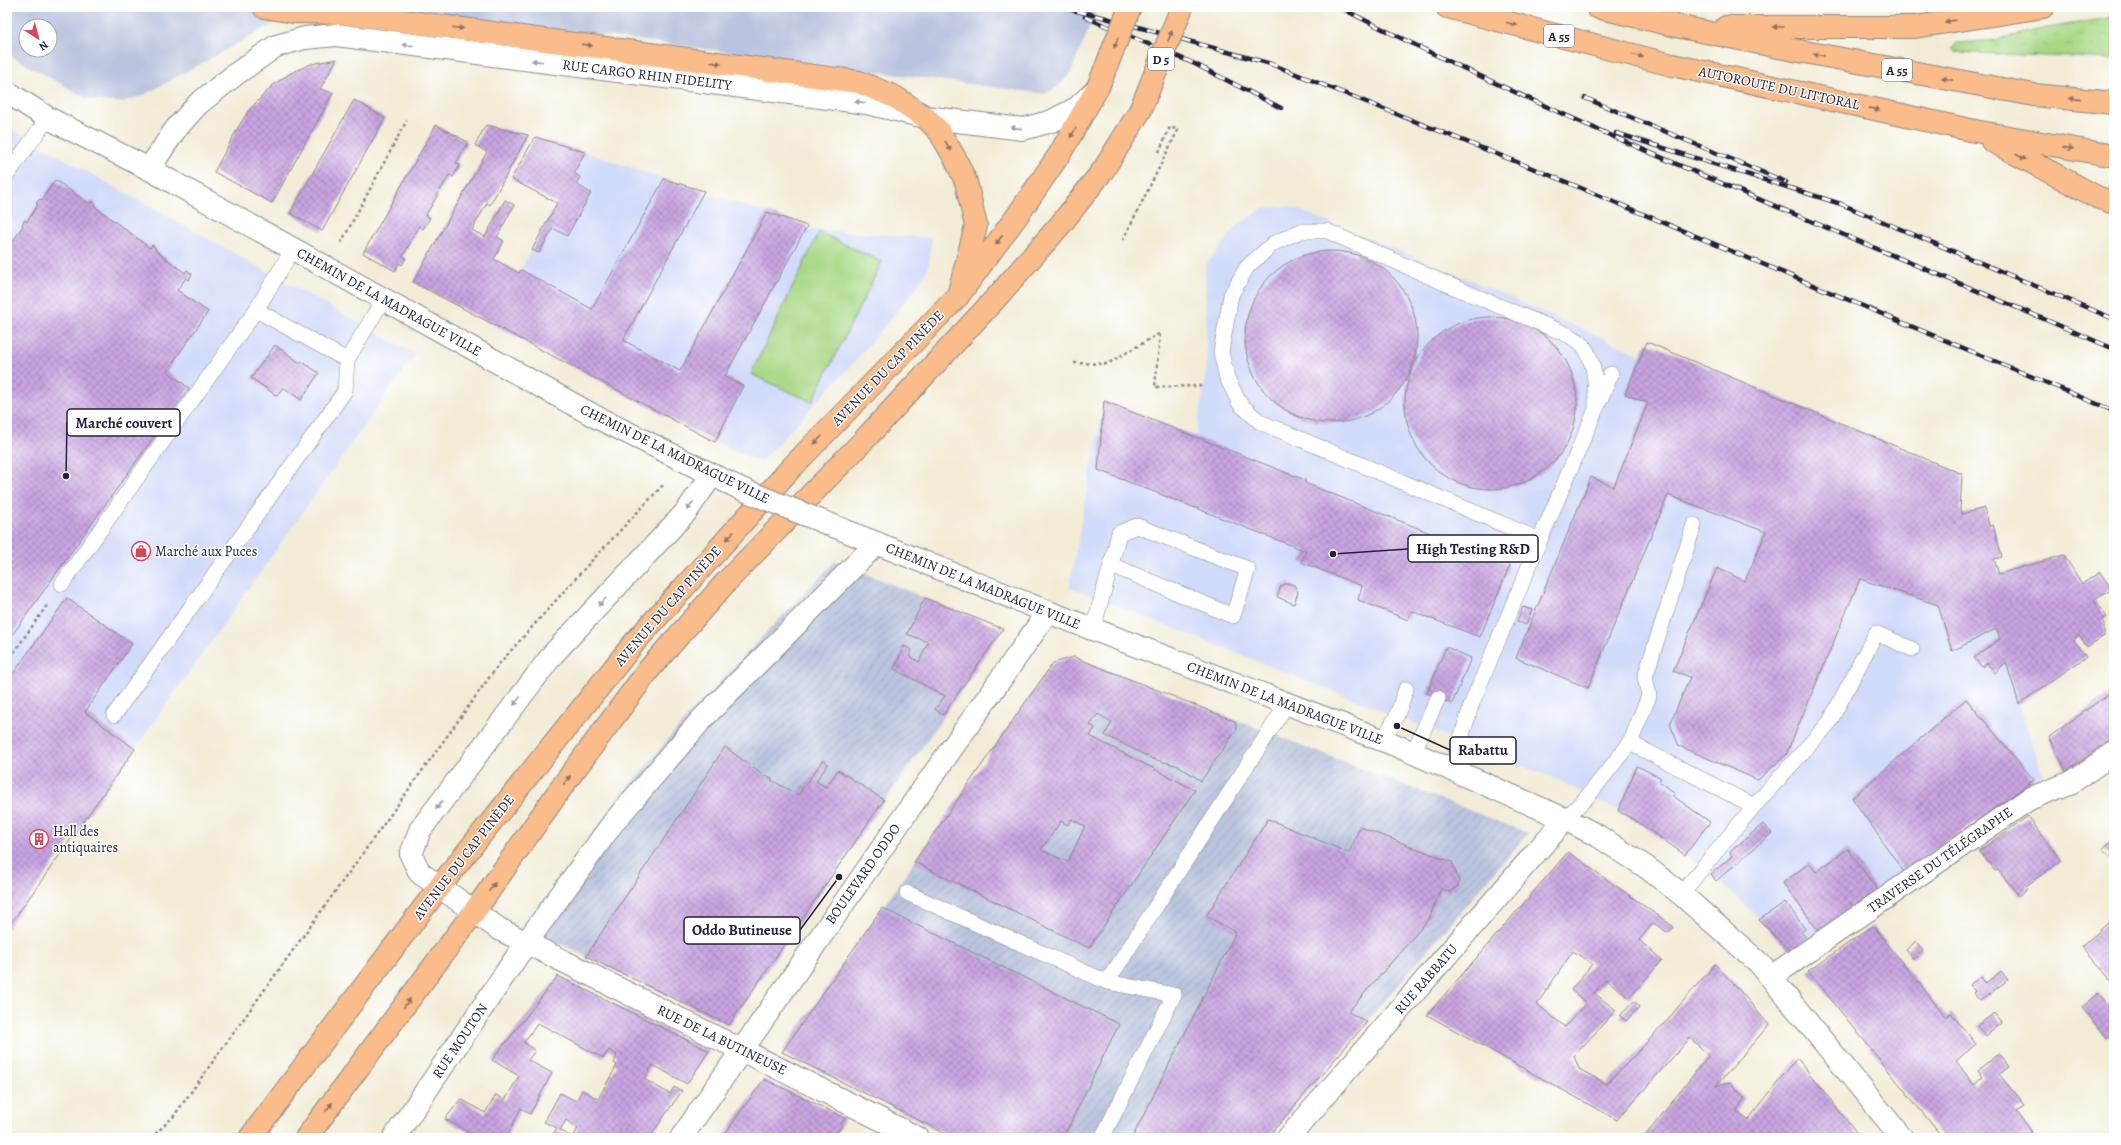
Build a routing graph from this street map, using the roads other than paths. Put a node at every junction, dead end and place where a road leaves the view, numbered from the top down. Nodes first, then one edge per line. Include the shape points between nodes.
1 (264, 7) edge
2 (1130, 7) edge
3 (1182, 7) edge
4 (1447, 7) edge
5 (1597, 7) edge
6 (2044, 7) edge
7 (1681, 27) junction
8 (1098, 87) junction
9 (7, 92) edge
10 (2114, 103) edge
11 (925, 117) junction
12 (48, 118) junction
13 (1975, 132) junction
14 (2114, 156) edge
15 (150, 169) junction
16 (7, 175) edge
17 (2114, 203) edge
18 (293, 249) junction
19 (958, 296) junction
20 (383, 300) junction
21 (256, 310) junction
22 (347, 360) junction
23 (1611, 374) dead end
24 (1596, 408) junction
25 (712, 475) junction
26 (1694, 525) dead end
27 (1540, 540) junction
28 (877, 544) junction
29 (1111, 565) junction
30 (62, 584) road end
31 (1048, 612) junction
32 (1093, 629) junction
33 (1912, 649) dead end
34 (1406, 689) dead end
35 (1438, 698) dead end
36 (1287, 704) junction
37 (114, 715) dead end
38 (1383, 741) junction
39 (1630, 743) junction
40 (1413, 753) junction
41 (2114, 753) edge
42 (1451, 770) junction
43 (1754, 806) junction
44 (1565, 819) junction
45 (440, 886) junction
46 (907, 893) dead end
47 (1682, 894) junction
48 (474, 912) junction
49 (526, 943) junction
50 (1771, 977) junction
51 (1107, 982) junction
52 (742, 1050) junction
53 (250, 1138) edge
54 (306, 1138) edge
55 (394, 1138) edge
56 (681, 1138) edge
57 (918, 1138) edge
58 (1102, 1138) edge
59 (1288, 1138) edge
60 (1902, 1138) edge

1 -> 11 main road via 294,12 344,14 859,82 895,98
2 -> 8 main road, RUE CARGO RHIN FIDELITY, bridge
48 -> 3 main road, AVENUE DU CAP PINÈDE / D 5, bridge via 650,668 726,581 866,438 1061,224 1104,169 1140,111
4 -> 13 main road, AUTOROUTE DU LITTORAL / A 55 via 1672,65
5 - 7 main road, A 55
6 -> 7 main road via 1915,27
10 -> 7 main road, A 55 via 2034,95
8 -> 11 street, RUE CARGO RHIN FIDELITY via 1077,108 1052,121 1022,129
8 -> 19 main road, AVENUE DU CAP PINÈDE via 1059,155
9 - 12 street, CHEMIN DE LA MADRAGUE VILLE
11 -> 15 street, RUE CARGO RHIN FIDELITY via 867,103 336,35 305,38 276,46 236,74 198,104 175,130
11 -> 19 main road via 939,132 955,158 966,182 976,226
12 - 15 street, CHEMIN DE LA MADRAGUE VILLE
12 - 16 lane
13 -> 14 main road, AUTOROUTE DU LITTORAL / A 55
13 -> 17 main road via 2097,197
15 - 18 street, CHEMIN DE LA MADRAGUE VILLE
18 - 20 street, CHEMIN DE LA MADRAGUE VILLE
18 - 21 lane
19 -> 45 main road, AVENUE DU CAP PINÈDE via 792,467 634,643
20 - 22 lane
20 - 25 street, CHEMIN DE LA MADRAGUE VILLE via 598,418
21 - 22 lane
21 - 30 lane
22 - 37 lane via 345,391
23 - 24 lane
24 - 27 lane
24 - 27 lane via 1596,385 1590,358 1581,343 1327,231 1301,231 1274,243 1247,267 1231,295 1221,352 1227,378 1240,404 1260,422
25 - 28 street, CHEMIN DE LA MADRAGUE VILLE, bridge
25 -> 45 street, RUE DE LA BUTINEUSE via 686,512 552,654 420,830 411,855 420,873
26 - 39 lane via 1644,677 1649,696
27 - 42 lane via 1472,703
28 - 31 street, CHEMIN DE LA MADRAGUE VILLE
28 - 49 street, RUE MOUTON via 702,719 613,823
29 - 29 lane via 1233,616 1248,569 1137,526 1119,533
29 - 32 lane
31 - 32 street, CHEMIN DE LA MADRAGUE VILLE
31 - 52 street, BOULEVARD ODDO
32 - 36 street, CHEMIN DE LA MADRAGUE VILLE
33 - 43 lane via 1876,633 1830,723
34 - 38 lane via 1397,715
35 - 40 lane
36 - 38 street, CHEMIN DE LA MADRAGUE VILLE
36 - 51 lane
38 - 40 street, CHEMIN DE LA MADRAGUE VILLE
39 - 43 lane
39 - 44 lane via 1588,796
40 - 42 street, CHEMIN DE LA MADRAGUE VILLE
41 - 50 street, TRAVERSE DU TÉLÉGRAPHE via 2072,782 2029,799
42 - 44 street, CHEMIN DE LA MADRAGUE VILLE
43 - 47 lane
44 - 47 street, CHEMIN DE LA MADRAGUE VILLE via 1598,836
44 - 59 street, RUE RABBATU
45 - 48 street, RUE DE LA BUTINEUSE
45 - 53 main road, AVENUE DU CAP PINÈDE
46 - 51 lane
47 - 50 street, CHEMIN DE LA MADRAGUE VILLE via 1758,962
48 - 49 street, RUE DE LA BUTINEUSE
54 -> 48 main road, AVENUE DU CAP PINÈDE
49 - 52 street, RUE DE LA BUTINEUSE
49 - 55 street, RUE MOUTON
50 - 60 street, CHEMIN DE LA MADRAGUE VILLE
51 - 58 lane via 1174,995
52 - 56 street, BOULEVARD ODDO
52 - 57 street, RUE DE LA BUTINEUSE

